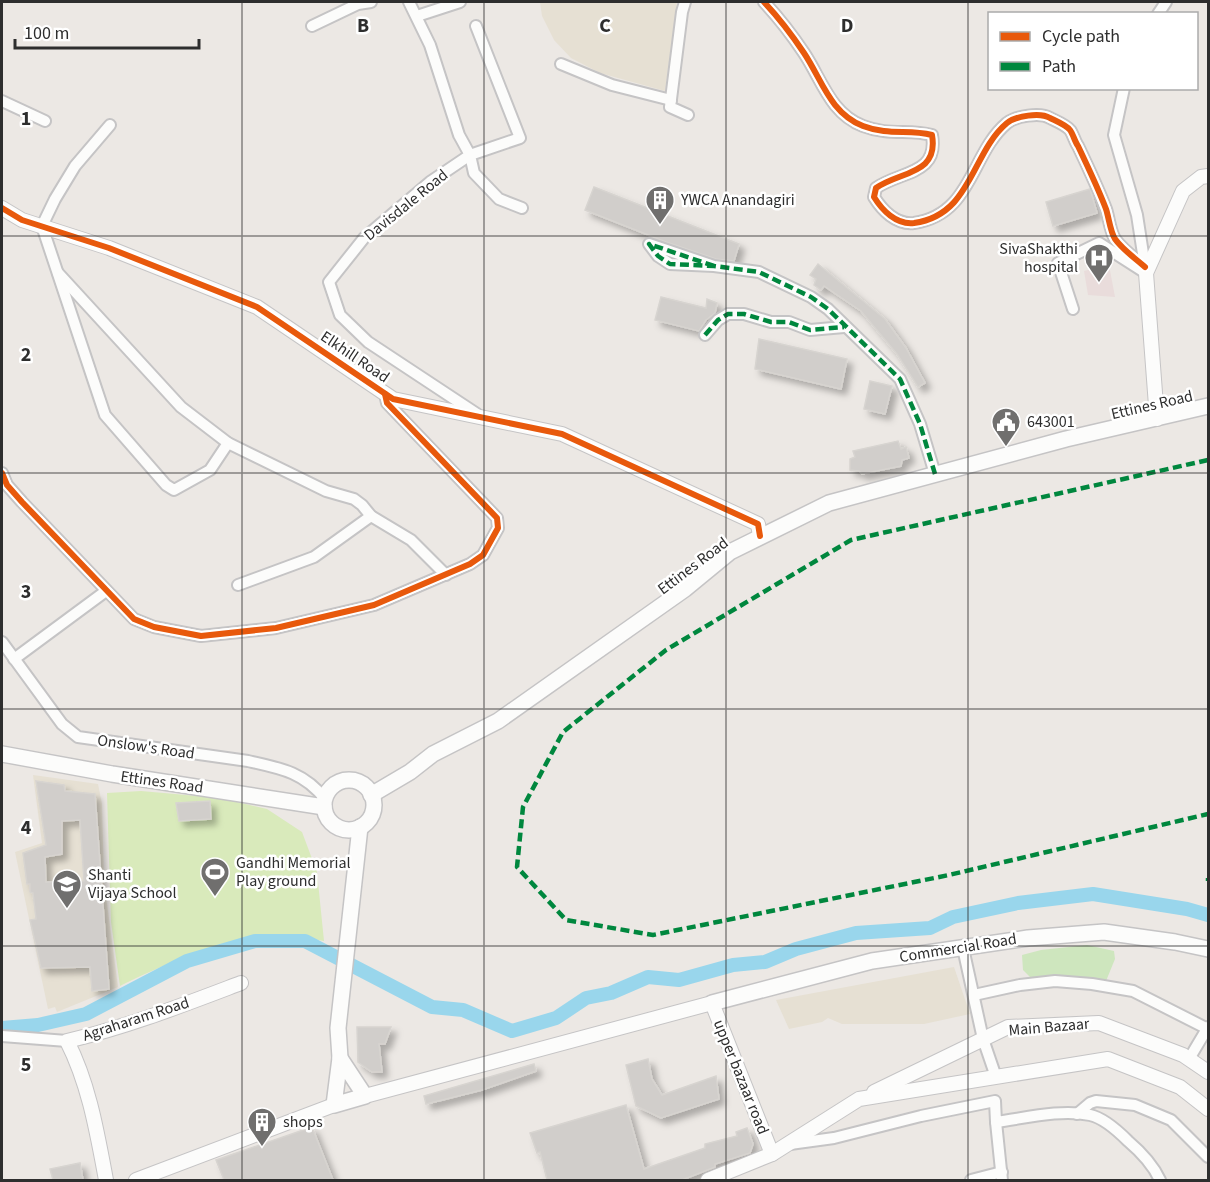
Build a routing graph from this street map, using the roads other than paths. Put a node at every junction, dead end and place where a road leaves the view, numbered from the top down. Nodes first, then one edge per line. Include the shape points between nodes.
1 (371, 2) edge
2 (409, 2) edge
3 (460, 2) edge
4 (685, 2) edge
5 (764, 2) edge
6 (417, 16) junction
7 (312, 26) dead end
8 (476, 26) dead end
9 (561, 64) dead end
10 (1124, 90) edge
11 (671, 100) junction
12 (2, 101) edge
13 (688, 115) dead end
14 (45, 121) dead end
15 (110, 125) dead end
16 (470, 155) junction
17 (1209, 176) edge
18 (2, 208) edge
19 (522, 208) dead end
20 (42, 226) junction
21 (714, 266) junction
22 (1146, 270) junction
23 (58, 273) junction
24 (1072, 309) dead end
25 (844, 327) junction
26 (705, 335) dead end
27 (385, 394) junction
28 (1209, 406) edge
29 (480, 416) junction
30 (1157, 418) junction
31 (228, 443) junction
32 (2, 473) edge
33 (935, 474) junction
34 (371, 516) junction
35 (760, 536) junction
36 (446, 575) junction
37 (238, 585) dead end
38 (106, 591) junction
39 (2, 642) edge
40 (14, 660) junction
41 (2, 754) edge
42 (371, 795) junction
43 (324, 803) junction
44 (360, 827) junction
45 (963, 948) junction
46 (1209, 949) edge
47 (241, 983) dead end
48 (974, 995) junction
49 (712, 1003) junction
50 (1208, 1028) edge
51 (2, 1036) edge
52 (983, 1039) junction
53 (66, 1041) junction
54 (340, 1058) junction
55 (1189, 1059) junction
56 (1209, 1072) edge
57 (996, 1077) junction
58 (365, 1096) junction
59 (859, 1099) junction
60 (334, 1105) junction
61 (1209, 1109) edge
62 (1077, 1114) junction
63 (996, 1122) junction
64 (788, 1144) junction
65 (772, 1154) junction
66 (1209, 1157) edge
67 (1002, 1176) edge
68 (106, 1180) edge
69 (136, 1180) edge
70 (708, 1180) edge
71 (971, 1180) edge
72 (1160, 1180) edge

1 - 7 street via 358,4
2 - 6 street
3 - 6 street
4 - 11 street
5 - 22 street via 844,116 884,133 932,135 931,158 910,174 885,181 876,188 874,197 882,210 909,223 925,221 945,210 971,180 1008,122 1026,116 1047,116 1070,130 1106,208 1115,238
6 - 16 street via 459,135
8 - 16 street via 520,138
9 - 11 street via 612,85
10 - 22 street via 1114,135 1137,215
11 - 13 street via 670,107
12 - 14 street
15 - 20 street via 75,166
16 - 19 street via 474,173 499,199
16 - 29 street, Davisdale Road via 364,238 329,282 340,315 368,342
17 - 22 street via 1201,177 1183,191
18 - 20 street, Elkhill Road
20 - 23 street
20 - 27 street, Elkhill Road via 109,248 257,307
21 - 21 street via 670,264 649,244
21 - 25 street via 759,272 811,297
22 - 24 street via 1099,243 1058,263
22 - 30 street
23 - 31 street via 181,407
23 - 31 street via 105,415 166,485 174,490 210,470
25 - 26 street via 810,330 789,322 728,314
25 - 33 street via 900,379 920,424
27 - 29 street, Elkhill Road via 393,399
27 - 36 street via 387,404 497,518 498,528 483,555
28 - 30 main road, Ettines Road
29 - 35 street, Elkhill Road via 562,434 758,524
30 - 33 main road, Ettines Road
31 - 34 street via 326,491 354,500
32 - 38 street via 7,485
33 - 35 main road, Ettines Road via 829,503
34 - 36 street via 411,540
34 - 37 street via 314,557
35 - 42 main road, Ettines Road via 730,552 685,589 498,720 433,754
36 - 38 street via 374,605 276,628 201,636 134,619
38 - 40 street
39 - 40 street, Onslow's Road
40 - 43 street, Onslow's Road via 62,724 78,737 265,765 298,775 310,783
41 - 43 main road, Ettines Road via 112,774
42 - 43 main road via 361,784 346,780 332,786
42 - 44 main road via 373,810
43 - 44 main road via 326,815 337,827
44 - 54 main road via 338,1028
45 - 46 main road, Commercial Road via 1104,932
45 - 48 street
45 - 49 main road, Commercial Road via 872,962
47 - 53 street, Agraharam Road via 106,1032
48 - 50 street via 1055,981 1092,984 1133,991
48 - 52 street
49 - 58 street
49 - 65 street, upper bazaar road
50 - 55 street
51 - 53 street
52 - 55 street, Main Bazaar via 1008,1027 1098,1023
52 - 57 street
52 - 59 street, Main Bazaar
53 - 68 street, Agraharam Road via 78,1063 95,1121
54 - 58 main road
54 - 60 main road
55 - 56 street, Main Bazaar
57 - 59 street
57 - 61 street via 1108,1059 1180,1087
58 - 60 main road
59 - 64 street, Main Bazaar
60 - 69 street
62 - 63 street
62 - 66 street via 1096,1101 1135,1105 1171,1120
62 - 72 street via 1091,1115 1116,1130 1137,1149
63 - 64 street via 995,1101 834,1138
63 - 67 street
64 - 65 street, Main Bazaar
65 - 70 street, upper bazaar road
67 - 71 street

